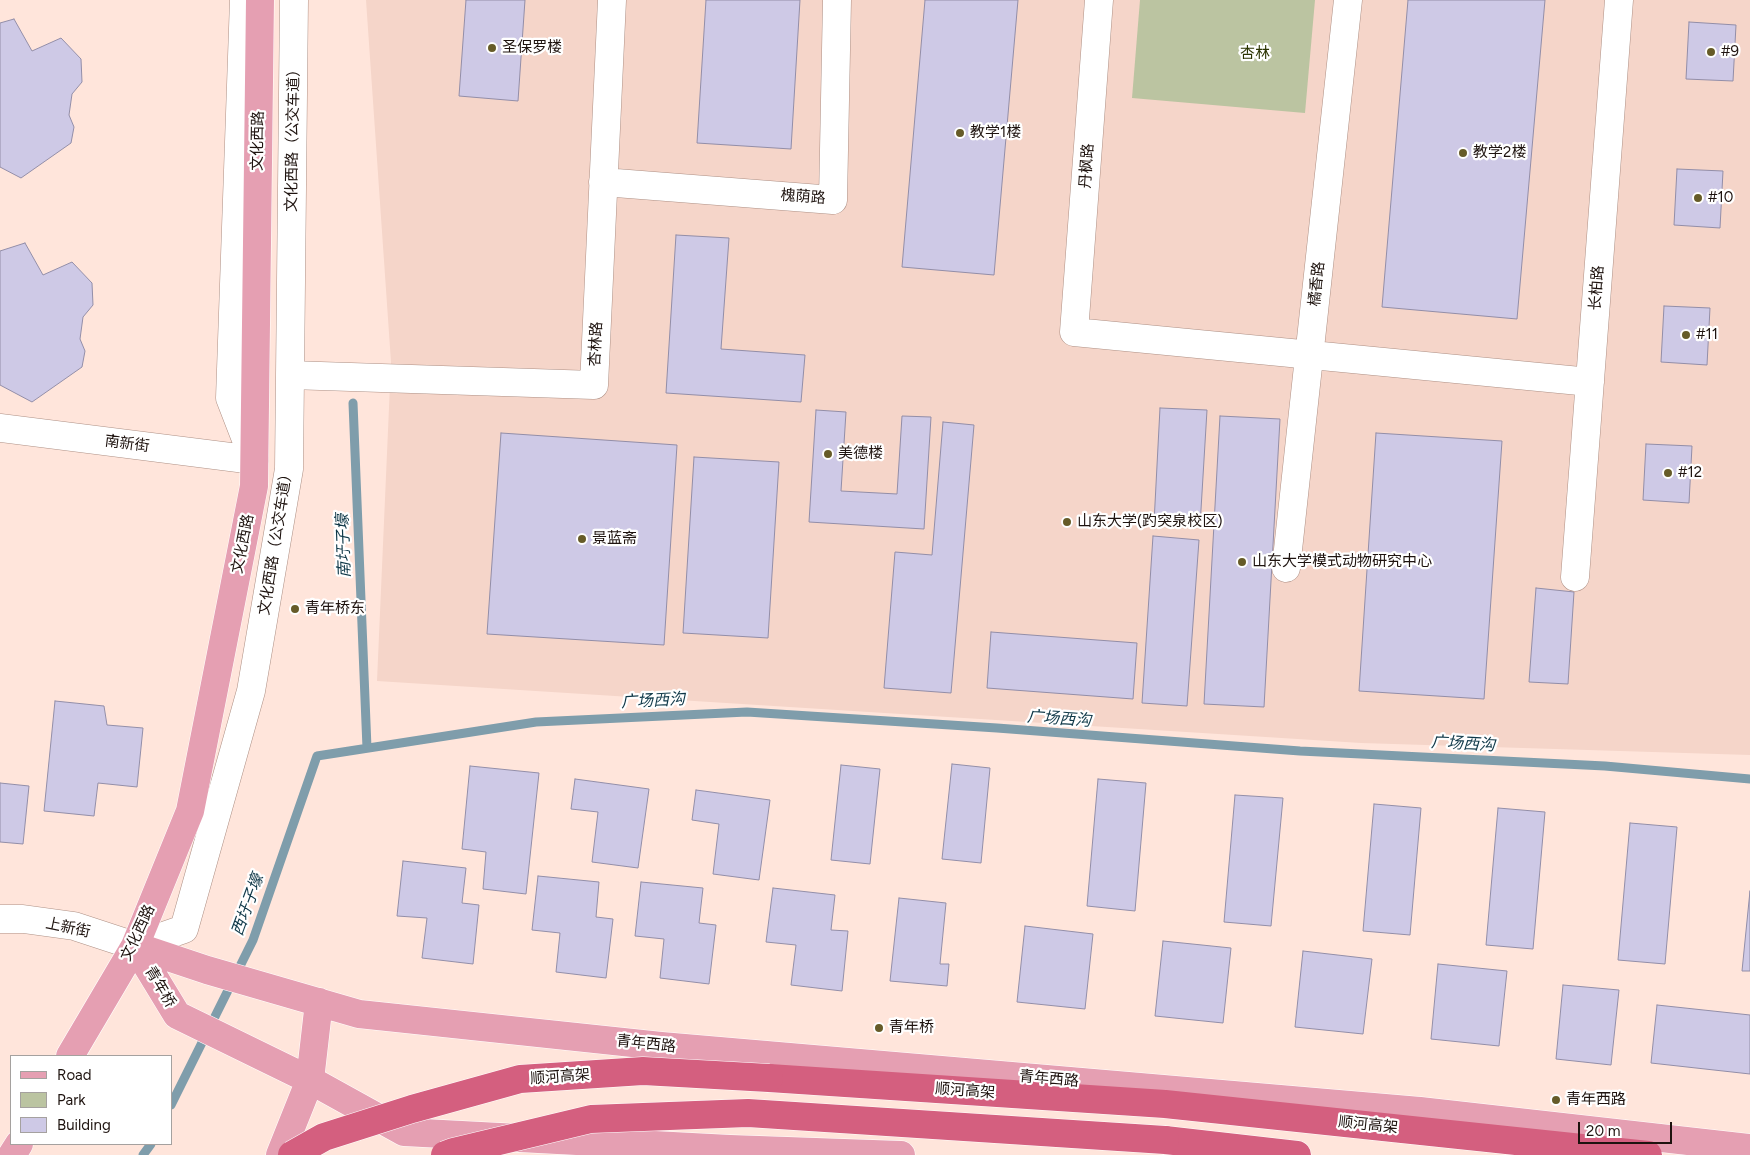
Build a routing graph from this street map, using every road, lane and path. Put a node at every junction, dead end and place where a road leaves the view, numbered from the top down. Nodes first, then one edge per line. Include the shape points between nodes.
1 (244, 0) edge
2 (260, 0) edge
3 (294, 0) edge
4 (612, 0) edge
5 (837, 0) edge
6 (1100, 0) edge
7 (1348, 0) edge
8 (1619, 0) edge
9 (603, 182) junction
10 (1310, 355) junction
11 (290, 375) junction
12 (1590, 382) junction
13 (0, 428) edge
14 (254, 460) junction
15 (1286, 568) dead end
16 (1575, 577) dead end
17 (0, 919) edge
18 (135, 946) junction
19 (320, 1002) junction
20 (71, 1055) edge
21 (310, 1080) junction
22 (619, 1143) junction
23 (1750, 1148) edge
24 (280, 1155) edge
25 (292, 1155) edge
26 (445, 1155) edge
27 (590, 1155) edge
28 (901, 1155) edge
29 (1296, 1155) edge
30 (1648, 1155) edge

1 - 14 street via 230,398
2 - 14 main road, 文化西路
3 - 11 street, 文化西路（公交车道）
4 - 9 street, 杏林路
5 - 9 street, 槐荫路 via 833,200
6 - 10 street, 丹枫路 via 1074,332
7 - 10 street, 橘香路
8 - 12 street, 长柏路
9 - 11 street, 杏林路 via 594,385
10 - 12 street
10 - 15 street, 橘香路
11 - 18 street, 文化西路（公交车道） via 290,469 251,691 184,929
12 - 16 street, 长柏路
13 - 14 street, 南新街
14 - 18 main road, 文化西路 via 254,486 190,811
17 - 18 street, 上新街 via 74,926
18 - 19 main road, 青年桥
18 - 20 main road, 文化西路
18 - 21 main road, 青年桥 via 177,1015
19 - 21 main road
19 - 23 main road, 青年西路 via 359,1014 661,1046 1420,1110
21 - 22 main road via 404,1132
21 - 24 main road
22 - 27 main road
22 - 28 main road
25 - 30 highway, 顺河高架, bridge via 324,1138 520,1079 643,1071 1165,1104
26 - 29 highway, bridge via 591,1120 748,1113 1165,1140

